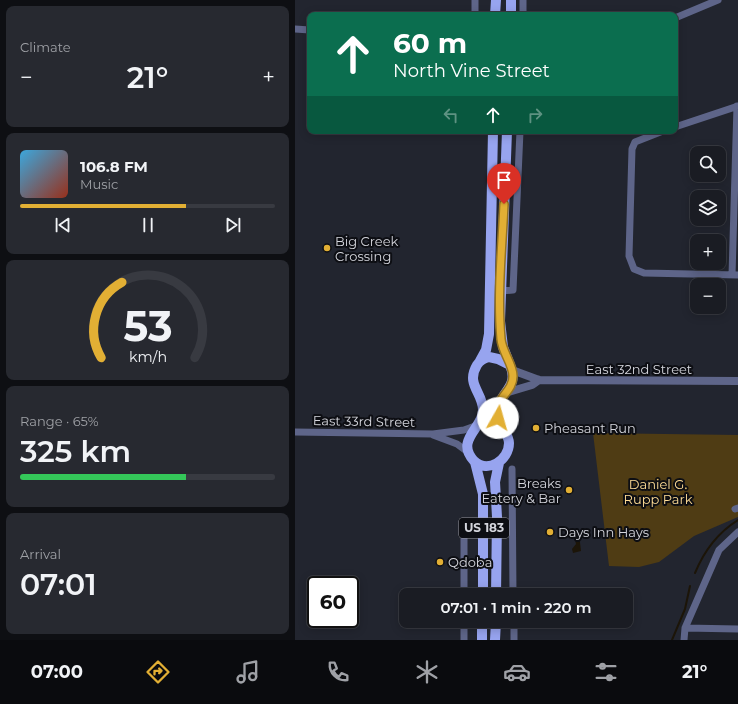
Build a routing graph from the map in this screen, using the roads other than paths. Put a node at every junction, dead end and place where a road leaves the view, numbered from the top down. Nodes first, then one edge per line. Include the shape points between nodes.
1 (475, 0) edge
2 (496, 0) edge
3 (511, 0) edge
4 (523, 0) edge
5 (717, 0) edge
6 (475, 12) edge
7 (495, 12) edge
8 (511, 12) edge
9 (523, 12) edge
10 (678, 17) edge
11 (295, 29) edge
12 (307, 30) edge
13 (737, 106) edge
14 (678, 126) edge
15 (493, 134) edge
16 (507, 134) edge
17 (520, 134) edge
18 (655, 134) edge
19 (735, 275) edge
20 (501, 291) junction
21 (479, 362) junction
22 (511, 368) junction
23 (539, 380) junction
24 (738, 381) edge
25 (505, 393) junction
26 (475, 426) junction
27 (295, 432) edge
28 (433, 434) junction
29 (472, 457) junction
30 (499, 463) junction
31 (512, 469) dead end
32 (464, 525) dead end
33 (738, 532) edge
34 (464, 588) edge
35 (483, 588) edge
36 (496, 588) edge
37 (513, 588) edge
38 (464, 628) edge
39 (482, 628) edge
40 (495, 628) edge
41 (513, 628) edge
42 (685, 628) junction
43 (738, 628) edge
44 (464, 640) edge
45 (482, 640) edge
46 (495, 640) edge
47 (514, 640) edge
48 (684, 640) edge

1 - 6 street
2 - 7 main road
3 - 8 main road
4 - 9 street
5 - 10 street
11 - 12 street
13 - 14 street
13 - 19 street
15 - 21 main road via 489,334 486,350
16 - 20 main road
17 - 20 street via 513,290
18 - 19 street via 635,142 632,149 629,256 634,269 645,273
20 - 22 main road via 501,340
21 - 22 main road via 484,358 493,357
21 - 26 main road via 472,380 483,410 481,419
22 - 23 street, East 32nd Street
22 - 25 main road via 512,382
23 - 24 street, East 32nd Street
23 - 25 street, East 32nd Street via 532,385
25 - 30 main road via 498,403 497,412 509,444
26 - 28 street, East 33rd Street
26 - 29 main road via 468,440
27 - 28 street, East 33rd Street
28 - 29 street, East 33rd Street via 457,444
29 - 30 main road via 487,466
29 - 35 main road, US 183 via 482,482 484,500
30 - 36 main road, US 183 via 495,482
31 - 37 street
32 - 34 street
33 - 42 street via 719,550
38 - 44 street
39 - 45 main road
40 - 46 main road
41 - 47 street
42 - 43 street
42 - 48 street

